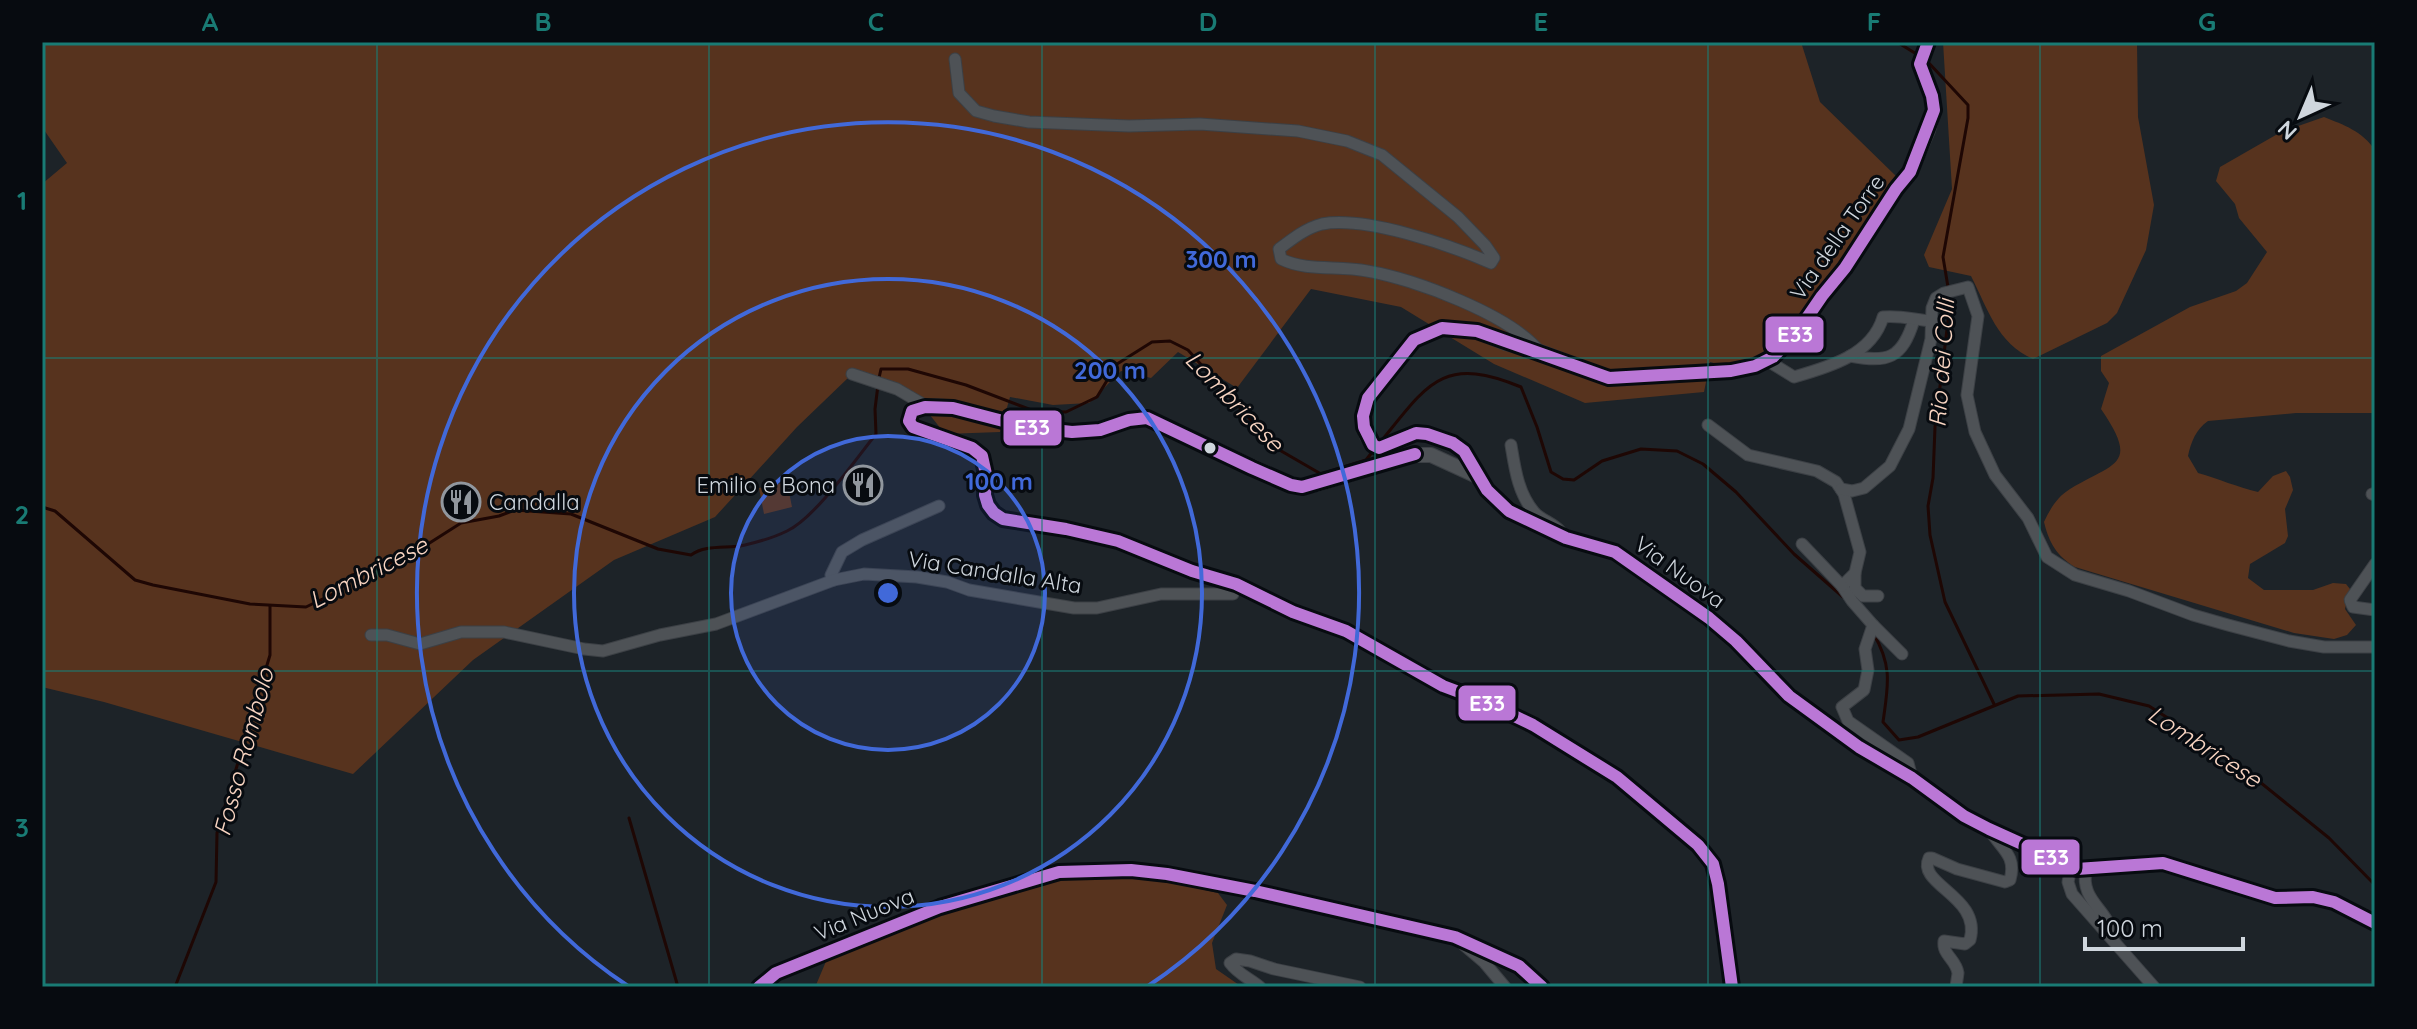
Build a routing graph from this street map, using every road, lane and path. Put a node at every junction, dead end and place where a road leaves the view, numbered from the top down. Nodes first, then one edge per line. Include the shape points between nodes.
1 (1928, 42) edge
2 (955, 59) dead end
3 (1914, 320) junction
4 (1932, 321) junction
5 (1540, 352) junction
6 (1850, 356) junction
7 (1768, 361) junction
8 (852, 374) dead end
9 (926, 406) junction
10 (1708, 425) dead end
11 (1511, 445) dead end
12 (1479, 477) junction
13 (1841, 489) junction
14 (939, 506) dead end
15 (1566, 538) junction
16 (1802, 544) dead end
17 (2375, 564) edge
18 (1855, 573) junction
19 (834, 580) junction
20 (1236, 584) junction
21 (1842, 586) junction
22 (1878, 596) dead end
23 (2375, 610) edge
24 (1873, 625) junction
25 (371, 635) dead end
26 (2375, 647) edge
27 (1902, 654) dead end
28 (1912, 778) junction
29 (1989, 829) junction
30 (2078, 868) junction
31 (2375, 923) edge
32 (1455, 937) junction
33 (759, 987) edge
34 (1260, 987) edge
35 (1360, 987) edge
36 (1505, 987) edge
37 (1542, 987) edge
38 (1732, 987) edge
39 (1956, 987) edge
40 (2154, 987) edge

1 - 7 street, Via della Torre via 1920,64 1934,110 1910,172 1798,331
2 - 5 street via 959,93 976,111 994,116 1029,122 1298,131 1382,155 1458,217 1485,245 1494,258 1491,263 1395,231 1347,223 1320,225 1296,236 1279,249 1281,259 1365,270 1460,300 1531,341
3 - 4 street
3 - 6 street via 1883,317 1879,332
3 - 6 street via 1897,354 1881,359
4 - 13 street via 1903,443 1890,466 1864,488
4 - 26 street via 1936,298 1968,287 1978,316 1967,395 1975,432 1995,475 2028,518 2047,557 2075,575 2228,625 2324,647
5 - 7 street via 1609,378 1731,371
5 - 12 street via 1477,331 1442,328 1414,340 1368,398 1363,416 1373,445 1379,448 1416,433 1443,438 1464,451
6 - 7 street via 1794,377
8 - 9 street via 897,389
9 - 12 street, Via Nuova via 1069,433 1147,418 1302,487 1424,453
9 - 20 street via 912,411 913,427 982,456 988,505 1003,519 1118,541
10 - 13 street via 1748,455 1817,471
11 - 15 street via 1525,499 1536,515
12 - 15 street, Via Nuova via 1509,511
13 - 18 street via 1860,552
14 - 19 street via 842,552 831,575
15 - 28 street, Via Nuova via 1615,552 1709,618 1789,696
16 - 21 street
17 - 23 street via 2350,600 2353,607
18 - 21 street
18 - 22 street via 1855,588 1863,596
19 - 20 street, Via Candalla Alta via 864,574 917,577 1074,608 1161,594 1233,594
19 - 25 street, Via Candalla Alta via 716,624 603,651 504,632 461,632 420,644
20 - 38 street via 1346,631 1443,686 1533,725 1617,777 1698,845 1713,864
21 - 24 street
24 - 27 street
24 - 28 street via 1865,649 1864,690 1842,707 1848,721 1908,763
28 - 29 street, Via Nuova
29 - 30 street, Via Nuova
29 - 39 street via 2011,857 2010,880 1932,858 1926,864 1972,921 1965,944 1944,941 1944,951 1958,972
30 - 31 street, Via Nuova via 2163,863 2275,898 2334,902
30 - 40 street via 2094,904 2108,919 2114,940
32 - 33 street, Via Nuova via 1167,874 1059,872 940,907 776,973
32 - 36 street
32 - 37 street, Via Nuova via 1519,966
34 - 35 street via 1230,963 1250,961

